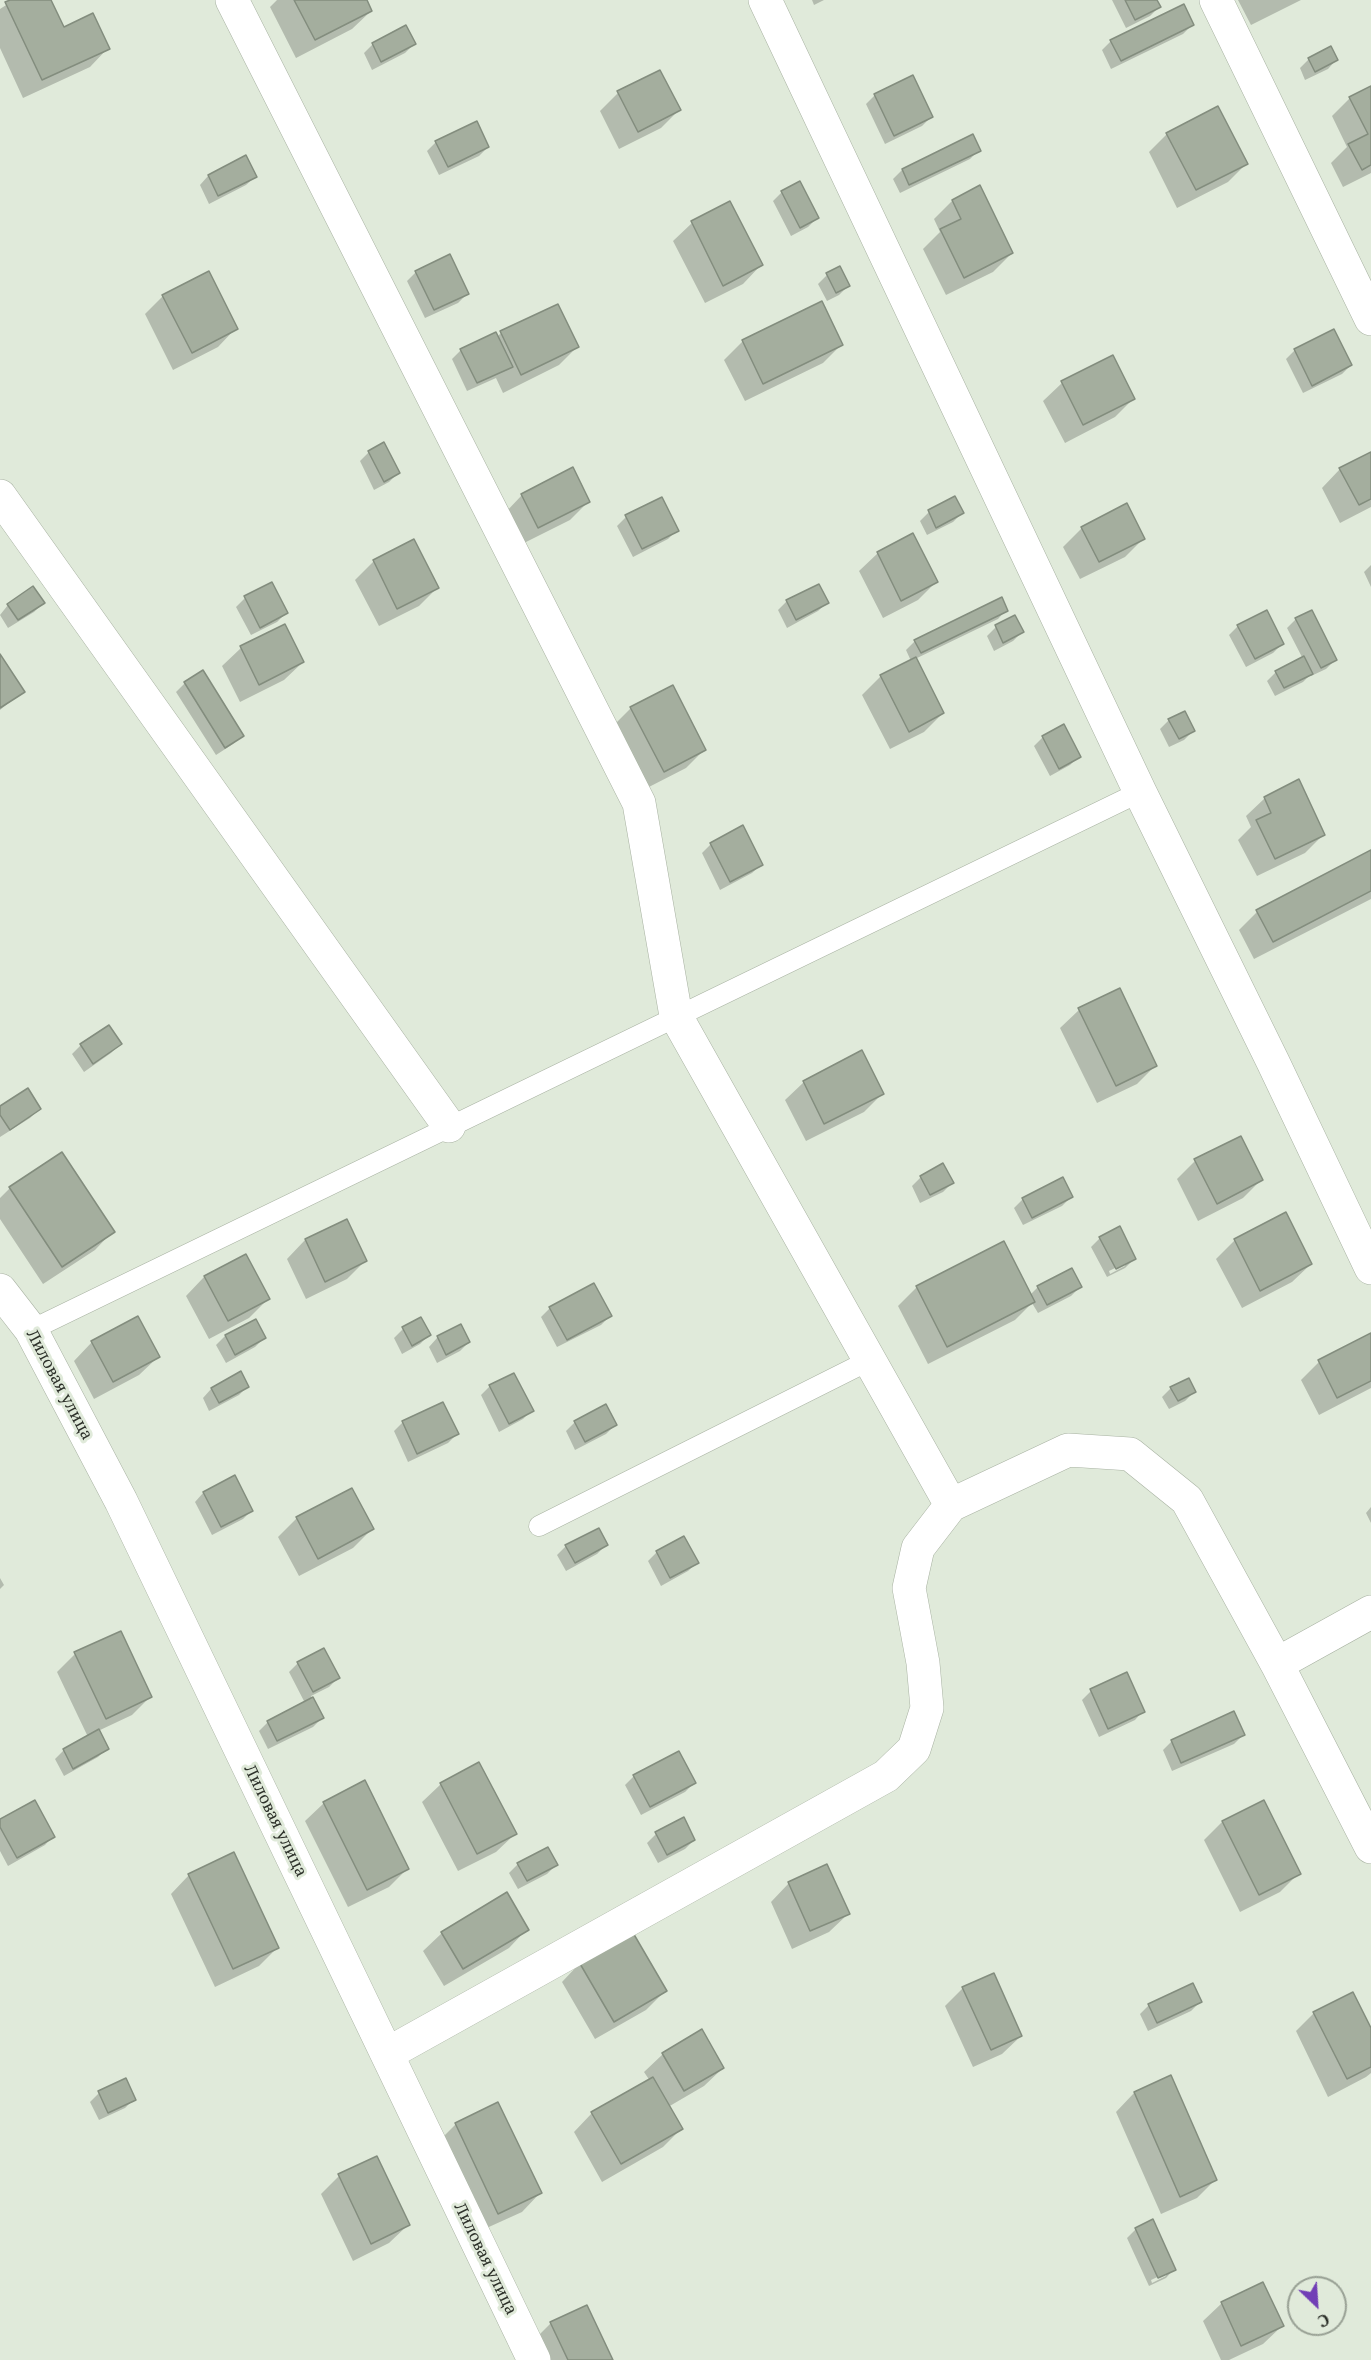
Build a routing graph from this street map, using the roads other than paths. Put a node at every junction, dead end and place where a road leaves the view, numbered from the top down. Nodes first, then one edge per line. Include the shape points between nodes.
1 (232, 0) edge
2 (765, 0) edge
3 (1216, 0) edge
4 (1371, 319) edge
5 (0, 496) edge
6 (1140, 792) junction
7 (676, 1016) junction
8 (449, 1126) junction
9 (1368, 1254) edge
10 (0, 1290) edge
11 (31, 1330) junction
12 (870, 1360) junction
13 (951, 1505) junction
14 (539, 1526) dead end
15 (1371, 1611) edge
16 (1277, 1664) junction
17 (1371, 1847) edge
18 (387, 2054) junction
19 (534, 2360) edge

1 - 7 street via 639,803
2 - 6 street
3 - 4 street
5 - 8 street
6 - 7 lane
6 - 9 street
7 - 8 lane
7 - 12 street
8 - 11 lane
10 - 11 street, Лиловая улица
11 - 18 street, Лиловая улица via 121,1501
12 - 13 street
12 - 14 lane
13 - 16 street via 1068,1450 1130,1454 1187,1500
13 - 18 street via 918,1548 909,1588 927,1708 914,1749 886,1776
15 - 16 street
16 - 17 street
18 - 19 street, Лиловая улица

